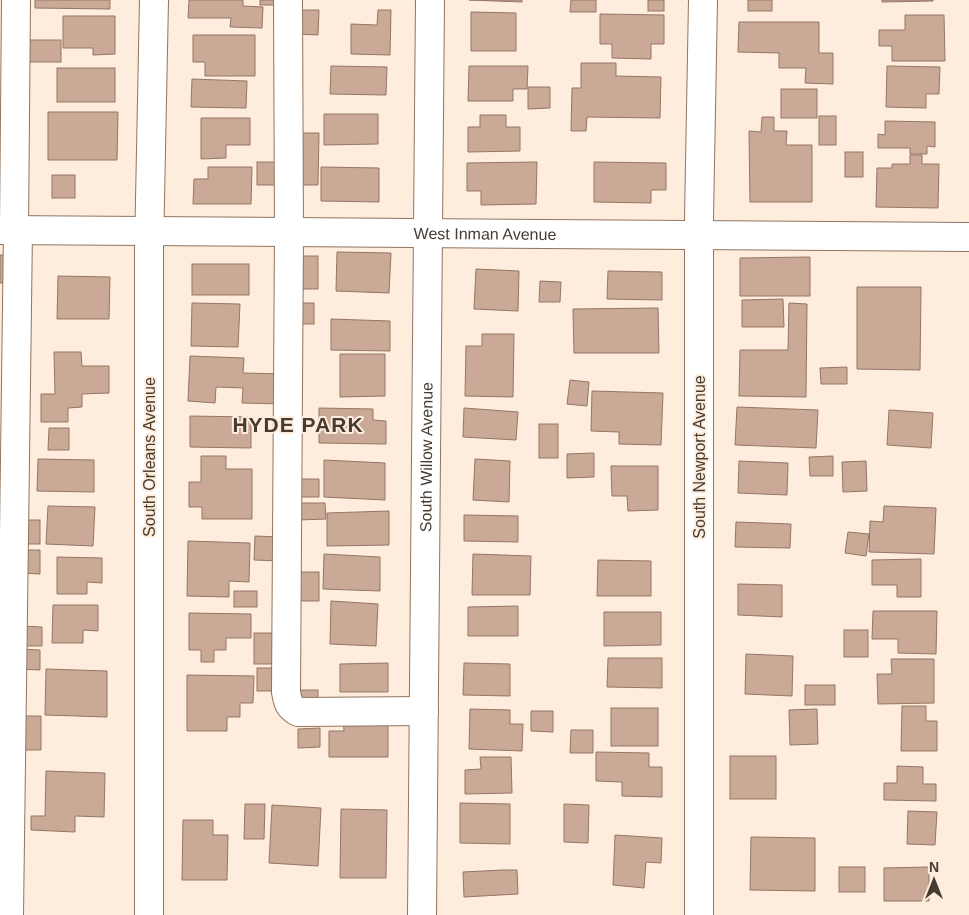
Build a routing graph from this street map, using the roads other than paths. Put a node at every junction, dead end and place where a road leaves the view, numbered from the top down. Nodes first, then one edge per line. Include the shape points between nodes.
1 (16, 0) edge
2 (154, 0) edge
3 (288, 0) edge
4 (430, 0) edge
5 (703, 0) edge
6 (11, 230) edge
7 (150, 231) junction
8 (289, 232) junction
9 (428, 233) junction
10 (699, 235) junction
11 (969, 237) edge
12 (424, 711) junction
13 (9, 915) edge
14 (149, 915) edge
15 (422, 915) edge
16 (699, 915) edge

1 - 6 street
2 - 7 street, South Orleans Avenue
3 - 8 street
4 - 9 street, South Willow Avenue
5 - 10 street, South Newport Avenue
6 - 7 street, West Inman Avenue
6 - 13 street
7 - 8 street, West Inman Avenue
7 - 14 street, South Orleans Avenue
8 - 9 street, West Inman Avenue
8 - 12 street via 287,699 291,708 298,712
9 - 10 street, West Inman Avenue
9 - 12 street, South Willow Avenue
10 - 11 street, West Inman Avenue
10 - 16 street, South Newport Avenue
12 - 15 street, South Willow Avenue

